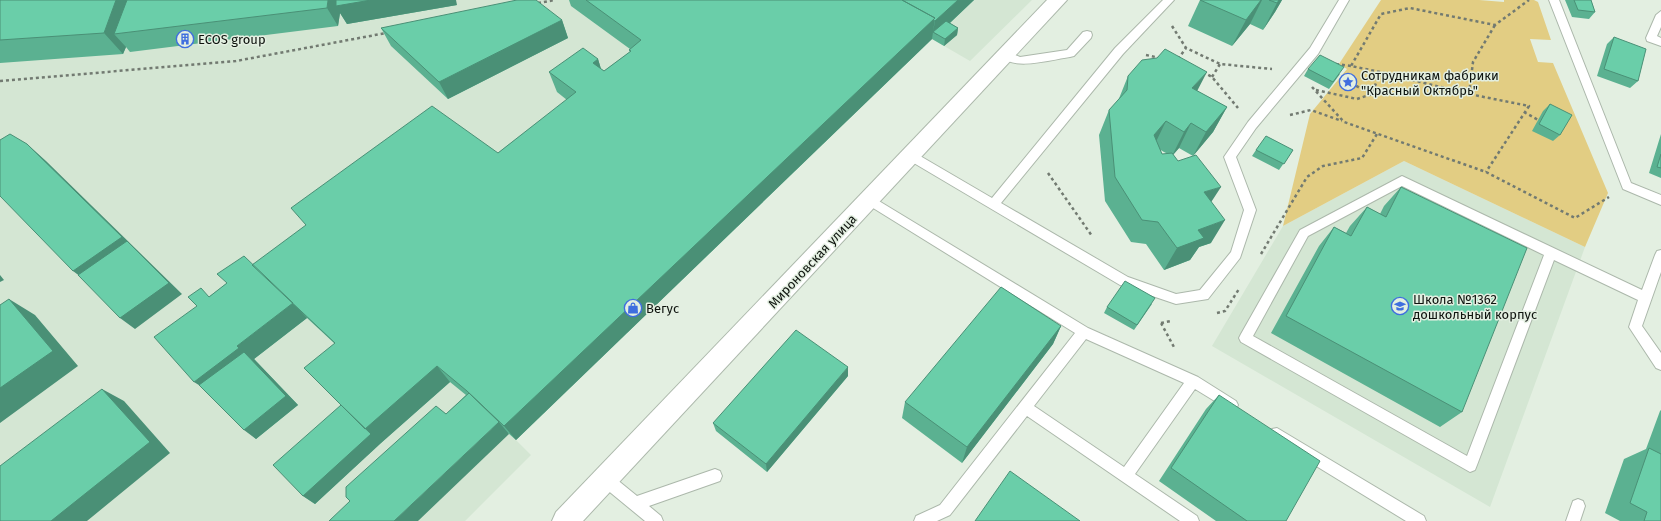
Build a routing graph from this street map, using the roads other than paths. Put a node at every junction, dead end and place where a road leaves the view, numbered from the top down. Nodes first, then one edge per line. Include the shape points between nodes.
1 (1058, 0) edge
2 (1169, 0) edge
3 (1344, 0) edge
4 (1554, 0) edge
5 (1661, 15) edge
6 (1087, 35) dead end
7 (1661, 42) edge
8 (1006, 55) junction
9 (911, 156) junction
10 (869, 200) junction
11 (1661, 200) edge
12 (993, 205) junction
13 (1551, 253) junction
14 (1661, 255) edge
15 (1646, 298) junction
16 (1084, 332) junction
17 (1661, 364) edge
18 (1193, 381) junction
19 (1025, 407) junction
20 (1240, 410) edge
21 (1266, 427) edge
22 (715, 476) dead end
23 (1126, 476) junction
24 (605, 479) junction
25 (635, 504) junction
26 (1578, 506) dead end
27 (565, 521) edge
28 (656, 521) edge
29 (921, 521) edge
30 (1192, 521) edge
31 (1420, 521) edge
32 (1573, 521) edge

1 - 8 street, Мироновская улица
2 - 12 lane via 1120,51
3 - 12 lane via 1314,52 1252,125 1230,157 1250,210 1236,254 1204,295 1176,299 1124,281
4 - 11 lane via 1628,186
5 - 7 lane via 1652,38
6 - 8 lane via 1070,53 1019,61
8 - 9 street, Мироновская улица
9 - 10 street, Мироновская улица
9 - 12 lane
10 - 16 lane
10 - 24 street, Мироновская улица
13 - 13 lane via 1402,181 1304,233 1245,338 1470,465
13 - 15 lane
14 - 15 lane
15 - 17 lane via 1636,327
16 - 18 lane
16 - 19 lane
18 - 20 lane
18 - 23 lane
19 - 23 lane
19 - 29 lane via 945,510
21 - 31 lane
22 - 25 lane
23 - 30 lane
24 - 25 lane
24 - 27 street, Мироновская улица
25 - 28 lane
26 - 32 lane

